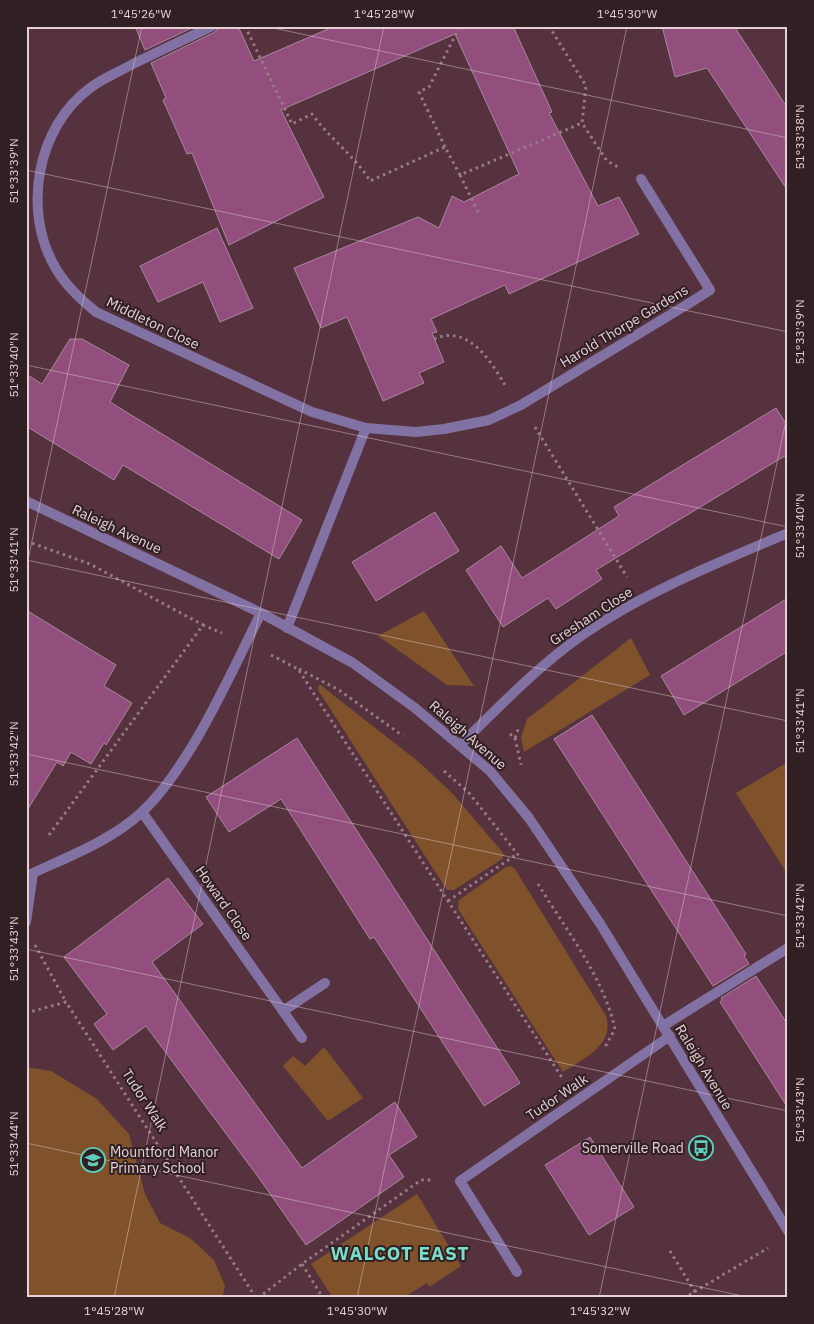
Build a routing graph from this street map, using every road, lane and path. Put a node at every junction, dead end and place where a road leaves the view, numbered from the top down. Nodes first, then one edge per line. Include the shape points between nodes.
1 (212, 26) edge
2 (245, 26) edge
3 (460, 26) edge
4 (549, 26) edge
5 (582, 123) junction
6 (445, 147) junction
7 (460, 175) junction
8 (641, 180) joint
9 (479, 214) dead end
10 (434, 339) dead end
11 (520, 406) junction
12 (366, 428) junction
13 (26, 501) edge
14 (788, 533) edge
15 (26, 541) edge
16 (641, 599) junction
17 (260, 613) junction
18 (203, 624) junction
19 (287, 628) junction
20 (245, 643) junction
21 (298, 668) junction
22 (411, 742) dead end
23 (460, 745) junction
24 (440, 768) dead end
25 (142, 812) junction
26 (543, 837) junction
27 (518, 854) junction
28 (522, 861) dead end
29 (30, 871) edge
30 (537, 882) dead end
31 (447, 901) junction
32 (26, 922) edge
33 (31, 937) dead end
34 (788, 948) edge
35 (325, 983) dead end
36 (66, 1002) junction
37 (283, 1011) junction
38 (26, 1013) edge
39 (663, 1026) junction
40 (670, 1036) junction
41 (302, 1038) dead end
42 (599, 1052) dead end
43 (571, 1075) dead end
44 (460, 1181) junction
45 (788, 1231) edge
46 (771, 1246) dead end
47 (670, 1251) dead end
48 (302, 1264) junction
49 (517, 1272) dead end
50 (695, 1292) junction
51 (689, 1295) dead end
52 (255, 1297) edge
53 (323, 1298) edge

1 - 12 street, Middleton Close via 106,78 90,88 62,115 40,167 38,209 47,249 66,283 96,312 312,412
2 - 6 path via 292,124 312,114 324,132 365,172 370,181
3 - 6 path via 429,87 419,92
4 - 5 path via 586,86
5 - 7 path
5 - 8 path via 607,161
6 - 7 path
7 - 9 path
8 - 11 street, Harold Thorpe Gardens via 710,290
10 - 11 path via 457,336 476,346
11 - 12 street, Harold Thorpe Gardens via 489,420 444,429 404,432
11 - 16 path
12 - 19 street
13 - 17 street, Raleigh Avenue
14 - 16 street, Gresham Close
15 - 18 path via 90,564
16 - 23 street, Gresham Close via 610,616 558,654
17 - 19 street, Raleigh Avenue
17 - 20 street
18 - 20 path
18 - 29 path via 42,844
19 - 23 street, Raleigh Avenue via 346,659 384,684
20 - 21 path
20 - 25 street via 191,745 173,774
21 - 22 path via 339,690
21 - 31 path
23 - 26 street, Raleigh Avenue via 490,771
24 - 27 path via 469,793
25 - 29 street via 95,843
25 - 37 street, Howard Close
26 - 27 path
26 - 39 street, Raleigh Avenue
27 - 28 path
27 - 31 path
29 - 32 street
30 - 42 path via 610,1007 615,1029
31 - 43 path via 564,1081
33 - 36 path, Tudor Walk
34 - 39 street
35 - 37 street
36 - 38 path
36 - 52 path, Tudor Walk
37 - 41 street, Howard Close
39 - 40 street, Raleigh Avenue
40 - 44 street, Tudor Walk
40 - 45 street, Raleigh Avenue
44 - 48 path, Tudor Walk via 421,1180
44 - 49 street
46 - 50 path
47 - 50 path
48 - 52 path, Tudor Walk
48 - 53 path
50 - 51 path

